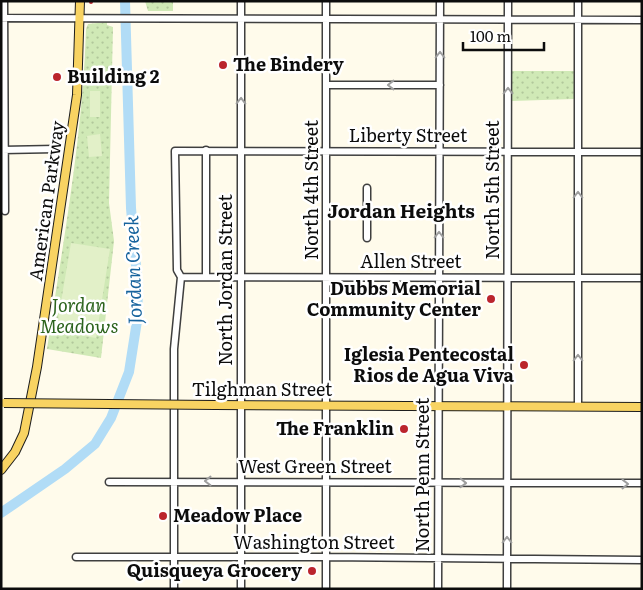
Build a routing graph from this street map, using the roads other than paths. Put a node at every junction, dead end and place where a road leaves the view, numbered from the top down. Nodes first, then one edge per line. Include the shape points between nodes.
1 (4, 1) edge
2 (80, 1) edge
3 (241, 1) edge
4 (326, 1) edge
5 (440, 1) edge
6 (508, 1) edge
7 (578, 1) edge
8 (2, 18) edge
9 (80, 18) junction
10 (241, 18) junction
11 (326, 19) junction
12 (508, 19) junction
13 (440, 20) junction
14 (578, 20) junction
15 (642, 20) edge
16 (326, 85) junction
17 (440, 85) junction
18 (56, 149) dead end
19 (3, 150) edge
20 (206, 150) junction
21 (241, 150) junction
22 (326, 150) junction
23 (439, 151) junction
24 (508, 151) junction
25 (578, 152) junction
26 (642, 152) edge
27 (367, 188) dead end
28 (5, 211) dead end
29 (367, 238) dead end
30 (241, 276) junction
31 (327, 276) junction
32 (181, 277) junction
33 (206, 277) junction
34 (439, 277) junction
35 (508, 277) junction
36 (578, 278) junction
37 (642, 278) edge
38 (3, 403) edge
39 (242, 405) junction
40 (327, 405) junction
41 (439, 406) junction
42 (508, 406) junction
43 (578, 406) junction
44 (642, 407) edge
45 (1, 470) edge
46 (174, 481) junction
47 (241, 481) junction
48 (327, 481) junction
49 (109, 482) dead end
50 (438, 482) junction
51 (508, 483) junction
52 (642, 484) edge
53 (241, 557) junction
54 (326, 557) junction
55 (76, 558) dead end
56 (174, 558) junction
57 (438, 559) junction
58 (507, 560) junction
59 (642, 560) edge
60 (174, 589) edge
61 (241, 589) edge
62 (326, 589) edge
63 (438, 589) edge
64 (506, 589) edge

1 - 8 street
2 - 9 main road, American Parkway
3 - 10 street, North Jordan Street
4 - 11 street, North 4th Street
5 - 13 street, North Penn Street
6 - 12 street, North 5th Street
7 - 14 street
8 - 9 street
8 - 19 street
9 - 10 street
9 - 45 main road, American Parkway via 78,94 34,385 24,433
10 - 11 street
21 -> 10 street, North Jordan Street
11 - 13 street
11 - 16 street, North 4th Street
12 - 13 street
12 - 14 street
24 -> 12 street, North 5th Street
17 -> 13 street, North Penn Street
14 - 15 street
14 - 25 street
17 -> 16 street
16 - 22 street, North 4th Street
17 - 23 street, North Penn Street
18 - 19 street
19 - 28 street
20 - 21 street, Liberty Street
20 - 32 street, Liberty Street via 174,151 177,270
20 - 33 street
21 - 22 street, Liberty Street
21 - 30 street, North Jordan Street
22 - 23 street, Liberty Street
22 - 31 street, North 4th Street
23 - 24 street, Liberty Street
34 -> 23 street, North Penn Street
24 - 25 street, Liberty Street
24 - 35 street, North 5th Street
25 - 26 street, Liberty Street
36 -> 25 street
27 - 29 street
30 - 31 street, Allen Street
30 - 33 street, Allen Street
30 - 39 street, North Jordan Street
31 - 34 street, Allen Street
31 - 40 street, North 4th Street
32 - 33 street, Allen Street
32 - 46 street via 174,349
34 - 35 street, Allen Street
34 - 41 street, North Penn Street
35 - 36 street, Allen Street
35 - 42 street, North 5th Street
36 - 37 street, Allen Street
43 -> 36 street
38 - 39 main road, Tilghman Street, bridge
39 - 40 main road, Tilghman Street
39 - 47 street, North Jordan Street
40 - 41 main road, Tilghman Street
40 - 48 street, North 4th Street
41 - 42 main road, Tilghman Street
41 - 50 street, North Penn Street
42 - 43 main road, Tilghman Street
42 - 51 street, North 5th Street
43 - 44 main road, Tilghman Street
47 -> 46 street, West Green Street
46 - 49 street, West Green Street
46 - 56 street
47 - 48 street, West Green Street
47 - 53 street, North Jordan Street
48 - 50 street, West Green Street
48 - 54 street, North 4th Street
50 -> 51 street, West Green Street
50 - 57 street, North Penn Street
51 -> 52 street, West Green Street
58 -> 51 street, North 5th Street
53 - 54 street, Washington Street
53 - 56 street, Washington Street
53 - 61 street, North Jordan Street
54 - 57 street, Washington Street
54 - 62 street, North 4th Street
55 - 56 street, Washington Street
56 - 60 street
57 - 58 street, Washington Street
57 - 63 street, North Penn Street
58 - 59 street, Washington Street
58 - 64 street, North 5th Street

